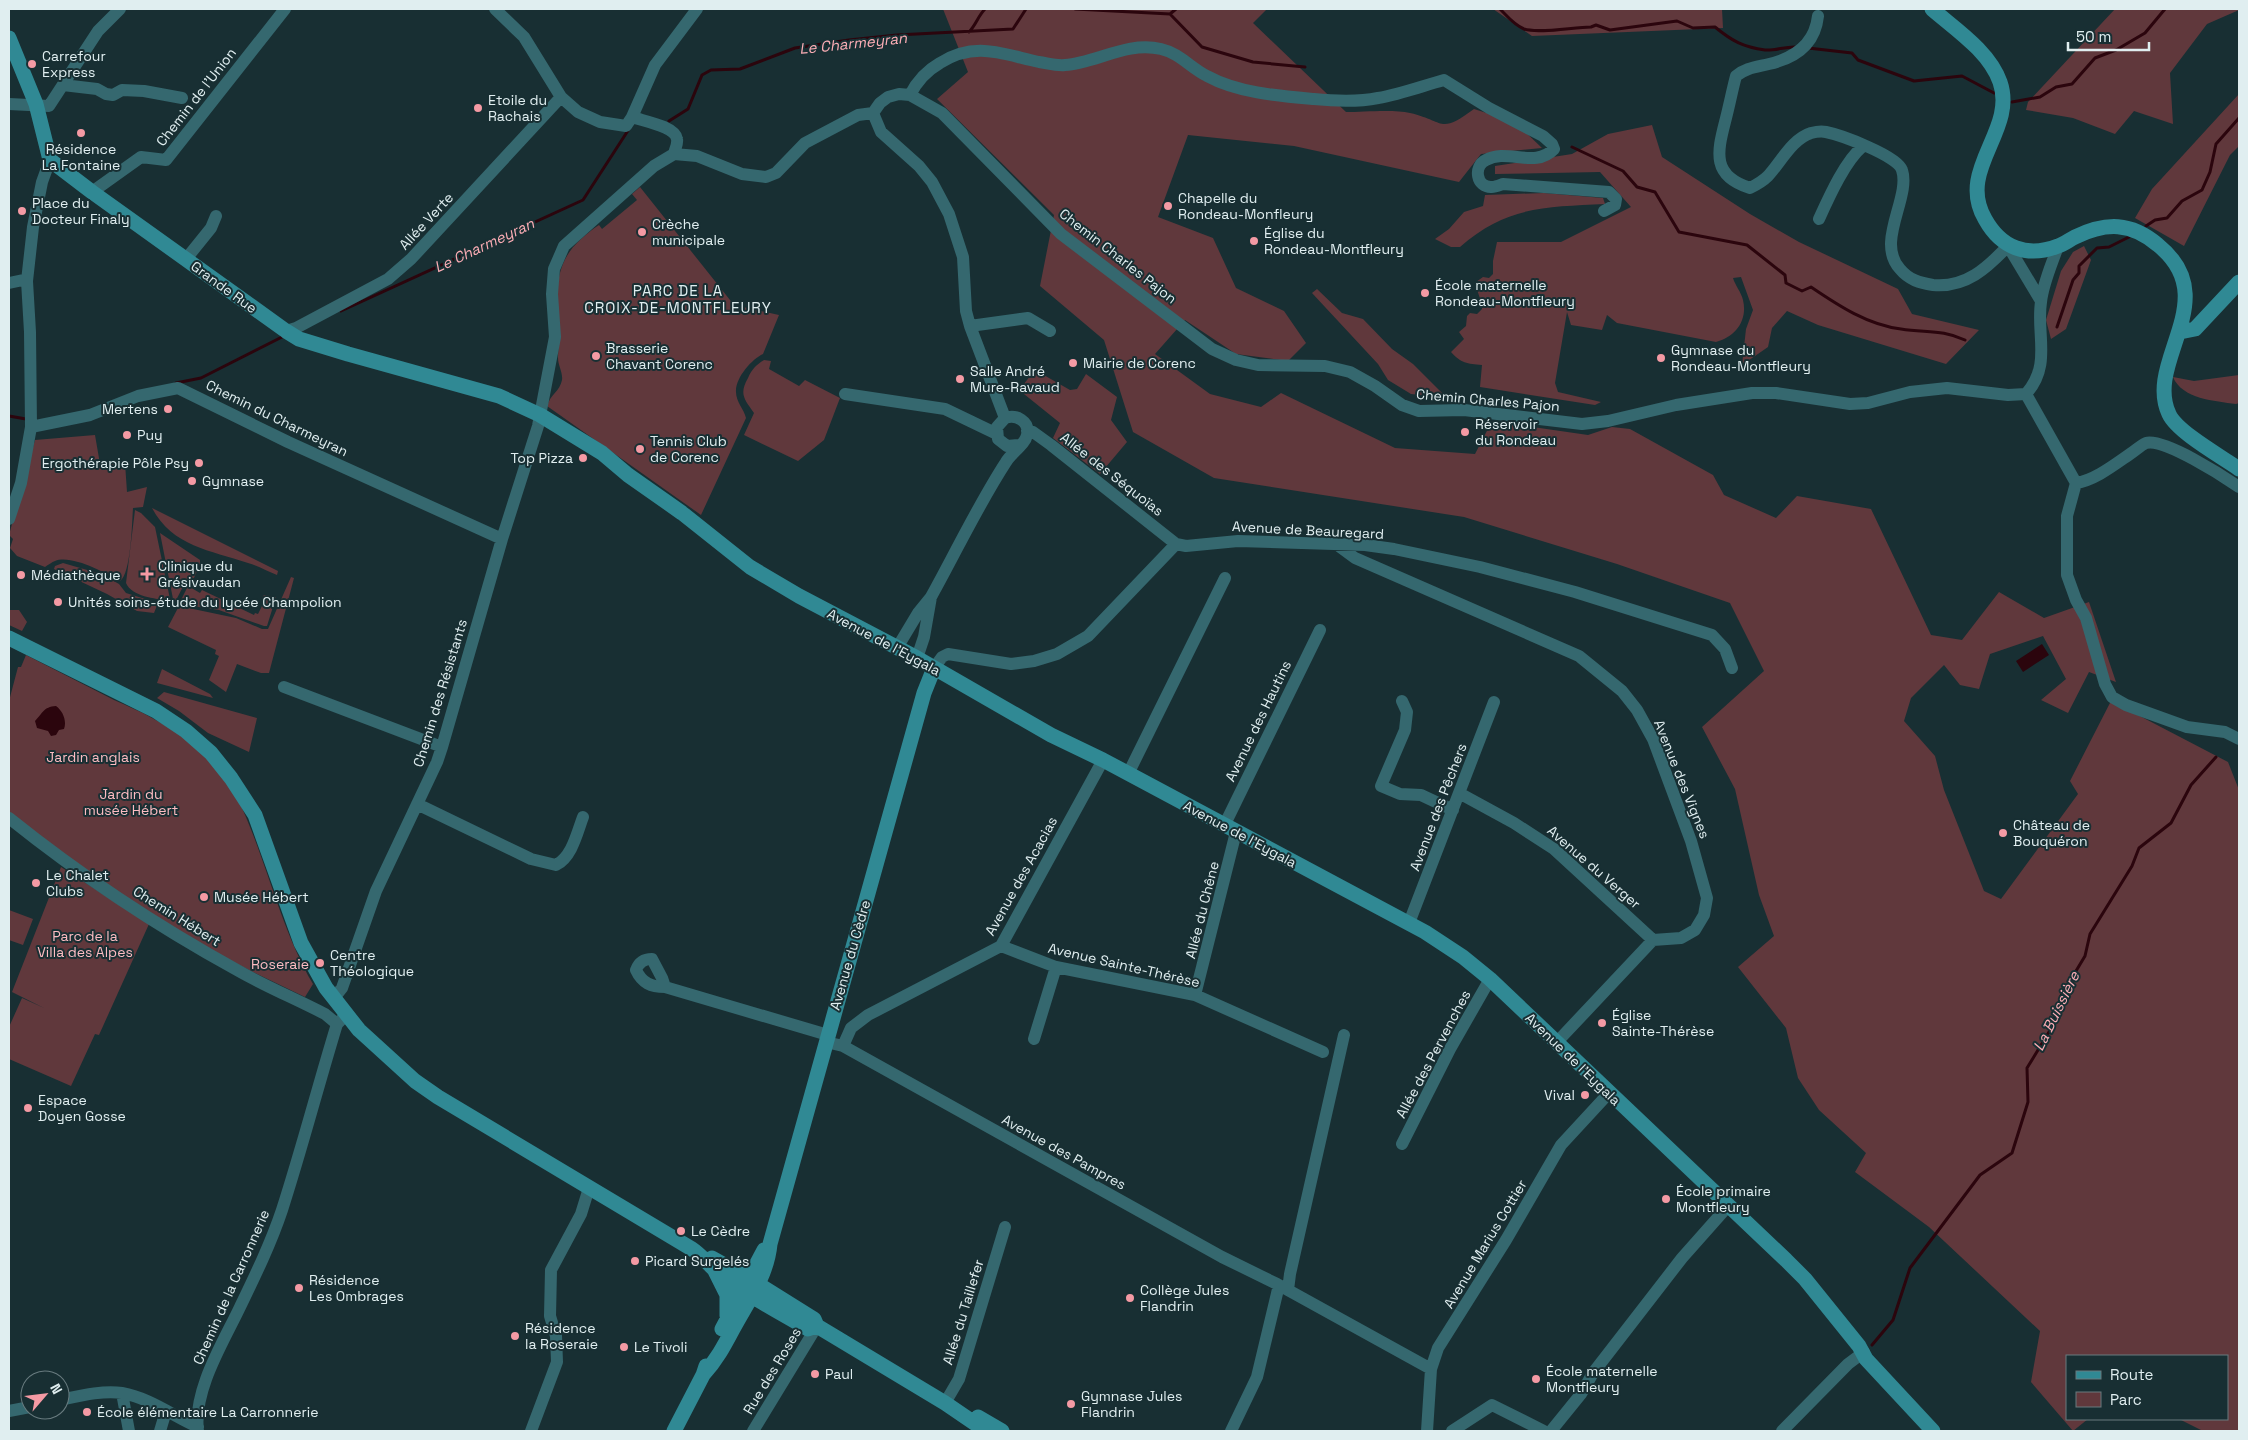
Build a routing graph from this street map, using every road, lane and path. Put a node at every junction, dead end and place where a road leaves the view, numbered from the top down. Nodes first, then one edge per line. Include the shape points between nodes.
1 (120, 9) edge
2 (285, 9) edge
3 (495, 9) edge
4 (697, 9) edge
5 (1932, 9) edge
6 (1818, 16) dead end
7 (9, 38) edge
8 (63, 85) junction
9 (910, 95) junction
10 (561, 97) junction
11 (182, 98) dead end
12 (9, 104) edge
13 (36, 104) junction
14 (873, 113) junction
15 (632, 118) junction
16 (1863, 146) junction
17 (674, 154) junction
18 (50, 160) junction
19 (92, 192) junction
20 (1604, 211) dead end
21 (216, 216) dead end
22 (1819, 219) dead end
23 (2008, 246) junction
24 (2058, 246) junction
25 (186, 259) junction
26 (27, 281) junction
27 (2239, 282) edge
28 (9, 283) edge
29 (2041, 301) junction
30 (970, 326) junction
31 (286, 331) junction
32 (1050, 331) dead end
33 (2180, 332) junction
34 (845, 394) dead end
35 (2026, 394) junction
36 (540, 415) junction
37 (1005, 418) junction
38 (32, 427) junction
39 (1027, 431) junction
40 (999, 438) junction
41 (1019, 446) junction
42 (1006, 462) junction
43 (2238, 480) edge
44 (2076, 483) junction
45 (9, 519) edge
46 (502, 539) junction
47 (1176, 544) junction
48 (1336, 544) junction
49 (1225, 578) dead end
50 (931, 596) junction
51 (1320, 630) dead end
52 (9, 638) edge
53 (897, 648) junction
54 (917, 658) junction
55 (934, 668) junction
56 (1732, 668) dead end
57 (284, 687) dead end
58 (1402, 701) dead end
59 (1494, 702) dead end
60 (2239, 739) edge
61 (442, 747) junction
62 (1103, 760) junction
63 (1128, 774) junction
64 (1459, 793) junction
65 (417, 804) junction
66 (247, 805) junction
67 (1453, 810) junction
68 (583, 817) dead end
69 (9, 818) edge
70 (1230, 829) junction
71 (1409, 923) junction
72 (1653, 940) junction
73 (1001, 946) junction
74 (1056, 967) junction
75 (1490, 979) junction
76 (665, 987) dead end
77 (1195, 995) junction
78 (334, 998) junction
79 (341, 1019) junction
80 (1344, 1035) dead end
81 (827, 1039) junction
82 (1034, 1039) dead end
83 (1557, 1042) junction
84 (844, 1046) junction
85 (1323, 1052) dead end
86 (1609, 1093) junction
87 (1402, 1144) dead end
88 (589, 1188) junction
89 (1729, 1205) junction
90 (1005, 1227) dead end
91 (703, 1257) junction
92 (715, 1270) junction
93 (751, 1286) junction
94 (1283, 1288) junction
95 (773, 1308) junction
96 (726, 1322) junction
97 (817, 1326) junction
98 (723, 1348) junction
99 (1864, 1352) junction
100 (1431, 1369) junction
101 (703, 1375) junction
102 (122, 1394) junction
103 (70, 1398) edge
104 (949, 1406) junction
105 (166, 1411) junction
106 (198, 1429) edge
107 (982, 1430) edge
108 (1428, 1430) edge
109 (129, 1431) edge
110 (160, 1431) edge
111 (531, 1431) edge
112 (674, 1431) edge
113 (753, 1431) edge
114 (1002, 1431) edge
115 (1231, 1431) edge
116 (1452, 1431) edge
117 (1544, 1431) edge
118 (1551, 1431) edge
119 (1782, 1431) edge
120 (1933, 1431) edge
121 (1940, 1431) edge

1 - 8 street via 98,31
2 - 19 street, Chemin de l'Union via 166,160 141,157
3 - 10 street via 524,37
4 - 15 street via 655,65
5 - 23 street via 1983,55 2000,82 2002,114 1982,161 1977,195 1984,218
6 - 16 street via 1812,38 1800,50 1780,61 1742,71 1736,76 1718,151 1720,164 1738,184 1750,188 1767,177 1800,137 1824,132
7 - 13 street
8 - 11 street via 98,89 113,95 122,90
8 - 13 street via 49,106
9 - 14 street via 888,97
9 - 20 street via 920,78 938,64 963,51 978,50 1059,65 1127,49 1162,49 1206,76 1227,84 1270,94 1315,99 1378,98 1444,80 1543,136 1554,149 1536,158 1495,156 1486,160 1480,164 1478,172 1483,185 1491,188 1503,184 1609,192 1616,199 1615,205
9 - 35 street, Chemin Charles Pajon via 942,112 1061,234 1212,349 1236,360 1258,365 1325,366 1350,372 1402,405 1419,411 1464,410 1582,424 1752,393 1776,393 1850,404 1929,389
10 - 15 street via 578,112 600,122 626,126
10 - 31 street, Allée Verte via 411,259 388,279
12 - 13 street
13 - 18 street
14 - 17 street via 858,115 805,143 776,172 766,177 742,174 696,156
14 - 30 street via 881,132 924,171 949,214 963,257
15 - 17 street via 670,129 676,134 678,141
16 - 22 street via 1856,151
16 - 23 street via 1898,163 1902,171 1903,182 1891,239 1892,257 1906,276 1926,284 1960,282 1981,272
17 - 36 street, Chemin des Résistants via 654,166 564,246 554,268 555,337
18 - 19 street, Grande Rue
18 - 26 street via 33,227
19 - 25 street, Grande Rue
21 - 25 street via 212,228
23 - 24 street via 2038,250
23 - 29 street
24 - 29 street
24 - 33 street via 2101,228 2120,226 2143,233 2171,256 2180,274 2184,288 2184,318
25 - 31 street, Grande Rue
26 - 28 street
26 - 38 street
27 - 33 street via 2195,329
29 - 35 street via 2041,358 2037,375
30 - 32 street via 1028,318
30 - 37 street
31 - 36 street, Grande Rue via 299,339 348,354 499,396
33 - 43 street via 2166,371 2164,398 2169,414
34 - 40 street via 945,409
35 - 44 street
36 - 46 street, Chemin des Résistants
36 - 53 street, Avenue de l'Eygala via 602,453 750,567
37 - 39 street via 1018,418
37 - 40 street via 998,425
38 - 45 street via 21,483
38 - 46 street, Chemin du Charmeyran via 90,415 138,396 178,388
39 - 41 street
39 - 47 street, Allée des Séquoïas via 1051,445
40 - 41 street via 1010,447
40 - 42 street
41 - 42 street
42 - 50 street
43 - 44 street via 2155,443 2145,444 2112,467
44 - 60 street via 2067,516 2067,574 2086,618 2105,684 2112,697 2187,726 2224,732
46 - 61 street, Chemin des Résistants
47 - 48 street, Avenue de Beauregard via 1238,541
47 - 55 street via 1095,630 1076,644 1042,658 1010,664 948,654 938,660
48 - 56 street, Avenue de Beauregard via 1394,550 1480,567 1644,612 1712,635 1725,649
48 - 72 street, Avenue des Vignes via 1355,558 1579,656 1627,697 1637,710 1662,763 1691,841 1707,898 1704,915 1695,930 1681,938
49 - 63 street
50 - 53 street
50 - 54 street
51 - 70 street, Avenue des Hautins
52 - 66 street via 117,690 186,731 211,753
53 - 54 street, Avenue de l'Eygala
54 - 55 street, Avenue de l'Eygala
55 - 62 street, Avenue de l'Eygala via 1051,735
55 - 81 street, Avenue du Cèdre via 924,693
57 - 61 street
58 - 67 street via 1406,712 1405,730 1381,786 1400,794 1421,795
59 - 64 street, Avenue des Pêchers
61 - 65 street, Chemin des Résistants
62 - 63 street, Avenue de l'Eygala
62 - 73 street, Avenue des Acacias
63 - 70 street, Avenue de l'Eygala
64 - 67 street, Avenue des Pêchers
64 - 72 street, Avenue du Verger via 1554,848
65 - 68 street via 531,858 556,864 564,861
65 - 78 street, Chemin des Résistants via 376,891 342,988
66 - 78 street via 255,815 301,943
66 - 79 street via 292,936 309,971
67 - 71 street, Avenue des Pêchers
69 - 79 street, Chemin Hébert via 49,850 162,925 238,970
70 - 71 street, Avenue de l'Eygala
70 - 77 street, Allée du Chêne
71 - 75 street, Avenue de l'Eygala via 1463,957
72 - 83 street
73 - 74 street, Avenue Sainte-Thérèse
73 - 84 street, Avenue des Acacias via 868,1014 851,1028
74 - 77 street, Avenue Sainte-Thérèse
74 - 82 street
75 - 83 street, Avenue de l'Eygala
75 - 87 street, Allée des Pervenches
76 - 81 street, Avenue des Pampres
77 - 85 street, Avenue Sainte-Thérèse
78 - 79 street
79 - 88 street via 415,1081
79 - 106 street, Chemin de la Carronnerie via 282,1210 213,1364 202,1396
80 - 94 street via 1290,1274
81 - 84 street, Avenue des Pampres
81 - 93 street, Avenue du Cèdre via 770,1244 769,1258
83 - 86 street, Avenue de l'Eygala
84 - 94 street, Avenue des Pampres
86 - 89 street, Avenue de l'Eygala
86 - 100 street, Avenue Marius Cottier via 1561,1145 1438,1348
88 - 91 street
88 - 111 street via 581,1214 551,1270 550,1316 556,1336 557,1362
89 - 99 street, Avenue de l'Eygala via 1805,1279
89 - 118 street via 1682,1258
90 - 104 street, Allée du Taillefer
91 - 92 street
91 - 93 street via 714,1258
92 - 93 street
92 - 96 street via 726,1295
93 - 95 street
93 - 96 street
93 - 97 street via 814,1319
93 - 98 street
94 - 100 street, Avenue des Pampres
94 - 115 street via 1257,1377
95 - 97 street via 808,1328
95 - 98 street via 748,1316 732,1342
96 - 101 street via 708,1356
97 - 104 street
97 - 113 street, Rue des Roses
98 - 101 street
99 - 119 street
99 - 120 street, Avenue de l'Eygala via 1866,1359
99 - 121 street, Avenue de l'Eygala via 1872,1356
100 - 108 street, Avenue Marius Cottier
101 - 112 street
102 - 103 street
102 - 105 street
102 - 109 street
104 - 107 street
104 - 114 street via 974,1415
105 - 106 street
105 - 110 street
116 - 117 street via 1486,1407 1497,1406

